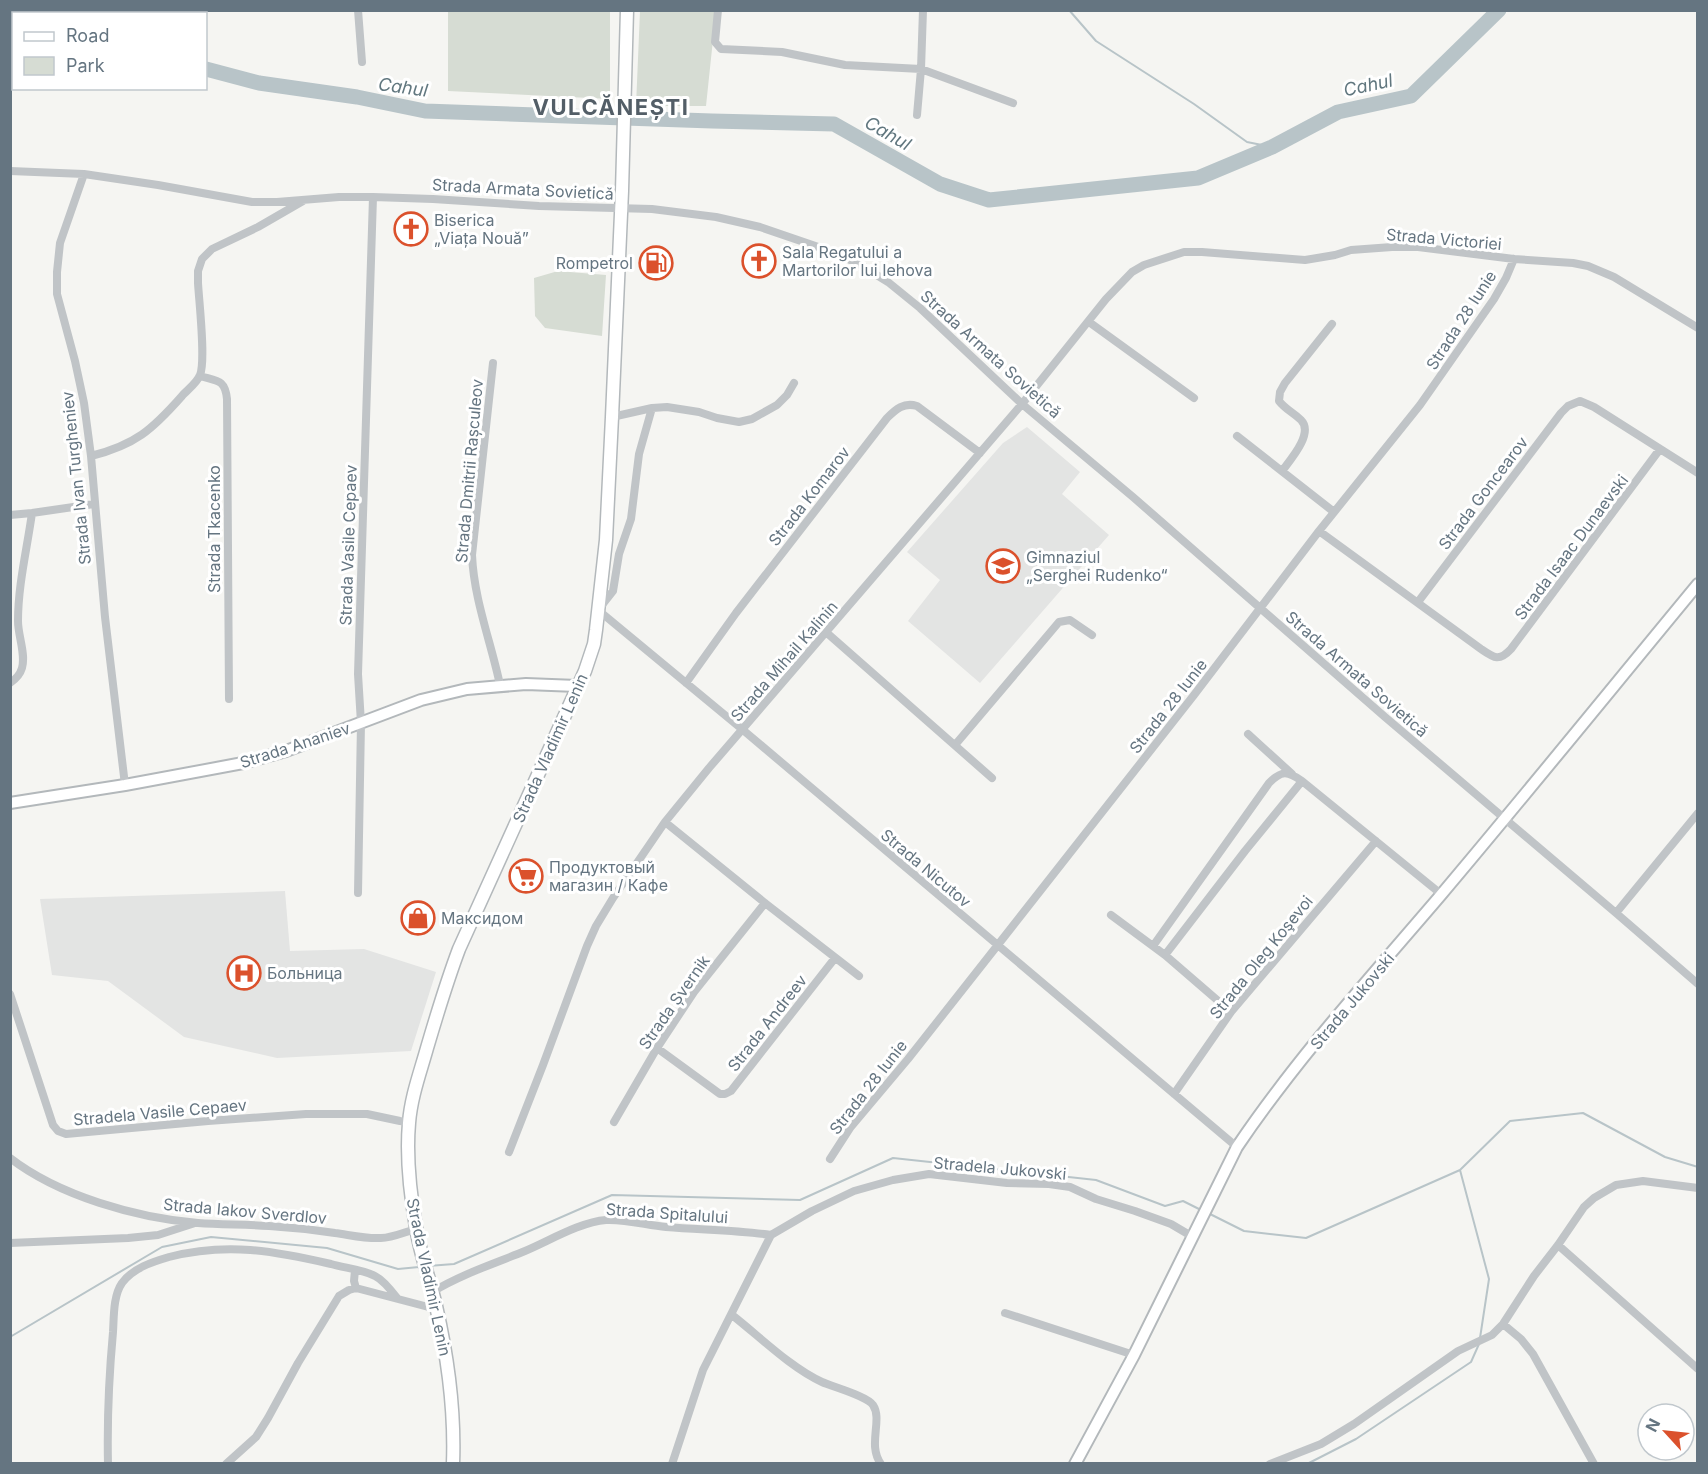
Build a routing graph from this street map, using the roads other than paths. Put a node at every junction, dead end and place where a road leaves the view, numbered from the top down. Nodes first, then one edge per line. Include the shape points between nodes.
1 (358, 10) edge
2 (627, 10) edge
3 (718, 10) edge
4 (923, 10) edge
5 (362, 62) dead end
6 (921, 69) junction
7 (1013, 103) dead end
8 (917, 115) dead end
9 (10, 171) edge
10 (84, 174) junction
11 (373, 197) junction
12 (305, 199) junction
13 (622, 207) junction
14 (1174, 254) joint
15 (1514, 259) junction
16 (1089, 321) junction
17 (1332, 324) dead end
18 (1698, 328) edge
19 (493, 363) dead end
20 (200, 376) junction
21 (794, 383) dead end
22 (1194, 399) dead end
23 (1022, 404) junction
24 (652, 408) junction
25 (612, 417) junction
26 (1237, 436) dead end
27 (1660, 449) junction
28 (980, 453) junction
29 (91, 456) junction
30 (1282, 471) junction
31 (1698, 473) edge
32 (94, 504) junction
33 (1334, 512) junction
34 (32, 513) junction
35 (10, 515) edge
36 (1319, 531) junction
37 (1698, 584) edge
38 (1418, 602) junction
39 (1260, 608) junction
40 (598, 610) junction
41 (827, 633) junction
42 (1092, 635) dead end
43 (10, 683) edge
44 (686, 683) junction
45 (500, 686) junction
46 (577, 686) junction
47 (229, 699) dead end
48 (361, 723) junction
49 (743, 730) junction
50 (1248, 734) dead end
51 (956, 745) junction
52 (1293, 775) junction
53 (992, 778) dead end
54 (1302, 781) junction
55 (125, 784) junction
56 (10, 802) edge
57 (1698, 813) edge
58 (1505, 819) junction
59 (665, 822) junction
60 (1376, 841) junction
61 (358, 893) dead end
62 (1441, 894) junction
63 (765, 903) junction
64 (1616, 913) junction
65 (1112, 915) dead end
66 (997, 946) junction
67 (1153, 946) junction
68 (1165, 956) junction
69 (835, 958) junction
70 (859, 976) dead end
71 (1698, 984) edge
72 (10, 994) edge
73 (1231, 1012) junction
74 (657, 1048) junction
75 (1174, 1094) junction
76 (409, 1122) junction
77 (614, 1122) dead end
78 (1237, 1147) junction
79 (509, 1152) dead end
80 (10, 1158) edge
81 (830, 1159) dead end
82 (1698, 1188) edge
83 (197, 1223) junction
84 (417, 1233) junction
85 (771, 1234) junction
86 (1193, 1237) junction
87 (10, 1244) edge
88 (1558, 1245) junction
89 (355, 1270) junction
90 (356, 1288) junction
91 (431, 1289) junction
92 (397, 1298) junction
93 (436, 1309) junction
94 (1005, 1313) dead end
95 (732, 1315) junction
96 (1503, 1324) junction
97 (1134, 1355) junction
98 (1698, 1369) edge
99 (1272, 1462) edge
100 (108, 1464) edge
101 (226, 1464) edge
102 (453, 1464) edge
103 (672, 1464) edge
104 (881, 1464) edge
105 (1075, 1464) edge
106 (1594, 1464) edge

1 - 5 street
2 - 13 main road, Strada Vladimir Lenin
3 - 6 street via 715,42 721,49 782,52 845,65
4 - 6 street
6 - 7 street
6 - 8 street
9 - 10 street, Strada Armata Sovietică
10 - 12 street, Strada Armata Sovietică via 252,202
10 - 29 street, Strada Ivan Turgheniev via 60,243 57,294 75,361
11 - 12 street, Strada Armata Sovietică
11 - 13 street, Strada Armata Sovietică
11 - 48 street, Strada Vasile Cepaev via 358,674
12 - 20 street via 212,249 202,259 198,271
13 - 23 street, Strada Armata Sovietică via 737,221 859,264 920,308
13 - 25 main road, Strada Vladimir Lenin
14 - 15 street, Strada Victoriei via 1202,252 1305,260 1351,250 1418,247
14 - 16 street, Strada Mihail Kalinin via 1132,272
15 - 18 street, Strada Victoriei via 1573,263 1601,270
15 - 33 street, Strada 28 Iunie via 1494,299 1420,405
16 - 22 street
16 - 23 street, Strada Mihail Kalinin
17 - 30 street via 1280,392 1284,408 1305,427 1305,435
19 - 45 street, Strada Dmitrii Rașculeov via 472,555 477,596
20 - 29 street via 145,433
20 - 47 street, Strada Tkacenko via 224,385 227,399
21 - 24 street via 777,405 739,422 683,409
23 - 28 street, Strada Mihail Kalinin
23 - 39 street, Strada Armata Sovietică
24 - 25 street
24 - 40 street via 639,454 631,519 613,591
25 - 40 main road, Strada Vladimir Lenin
26 - 30 street
27 - 31 street
27 - 38 street, Strada Goncearov via 1594,407 1580,400 1573,403 1562,412
27 - 38 street, Strada Isaac Dunaevski via 1505,656 1490,656
28 - 41 street, Strada Mihail Kalinin
28 - 44 street, Strada Komarov via 917,406 905,405 893,412
29 - 32 street, Strada Ivan Turgheniev
30 - 33 street
32 - 34 street
32 - 55 street, Strada Ivan Turgheniev
33 - 36 street, Strada 28 Iunie
34 - 35 street
34 - 43 street via 18,622 22,668
36 - 38 street
36 - 39 street, Strada 28 Iunie
37 - 58 main road, Strada Jukovski
39 - 58 street, Strada Armata Sovietică
39 - 66 street, Strada 28 Iunie
40 - 44 street, Strada Nicutov
40 - 46 main road, Strada Vladimir Lenin via 594,644
41 - 49 street, Strada Mihail Kalinin
41 - 51 street
42 - 51 street via 1070,620 1059,622
44 - 49 street, Strada Nicutov
45 - 46 main road, Strada Ananiev
45 - 48 main road, Strada Ananiev via 446,694
46 - 76 main road, Strada Vladimir Lenin via 459,949 419,1074
48 - 55 main road, Strada Ananiev via 250,761
48 - 61 street, Strada Vasile Cepaev
49 - 59 street, Strada Mihail Kalinin
49 - 66 street, Strada Nicutov
50 - 52 street
51 - 53 street
52 - 54 street
52 - 67 street via 1277,775 1262,792
54 - 60 street
54 - 68 street
55 - 56 main road, Strada Ananiev
57 - 64 street
58 - 62 main road, Strada Jukovski
58 - 64 street, Strada Armata Sovietică
59 - 63 street
59 - 79 street, Strada Mihail Kalinin via 591,936
60 - 62 street
60 - 73 street, Strada Oleg Koşevoi
62 - 78 main road, Strada Jukovski via 1296,1067
63 - 69 street
63 - 74 street, Strada Șvernik via 694,992
64 - 71 street, Strada Armata Sovietică
65 - 67 street
66 - 75 street, Strada Nicutov
66 - 81 street, Strada 28 Iunie via 850,1128
67 - 68 street
68 - 73 street
69 - 70 street
69 - 74 street, Strada Andreev via 731,1091 720,1094
72 - 76 street, Stradela Vasile Cepaev via 53,1125 66,1134 306,1114 368,1114
73 - 75 street, Strada Oleg Koşevoi
74 - 77 street, Strada Șvernik
75 - 78 street, Strada Nicutov
76 - 84 main road, Strada Vladimir Lenin via 408,1150
78 - 86 main road, Strada Jukovski
80 - 83 street, Strada Iakov Sverdlov via 43,1179 92,1200
82 - 88 street via 1643,1181 1616,1185 1584,1207
83 - 84 street, Strada Iakov Sverdlov via 264,1225 371,1238
83 - 87 street via 158,1235
84 - 91 main road, Strada Vladimir Lenin
85 - 86 street, Stradela Jukovski via 854,1191 929,1174 1070,1187 1171,1224
85 - 91 street, Strada Spitalului via 604,1220
85 - 95 street
86 - 97 main road, Strada Jukovski
88 - 96 street
88 - 98 street
89 - 90 street
89 - 92 street via 375,1276
89 - 100 street via 287,1254 220,1249 183,1253 152,1262 128,1277 118,1292 115,1307 108,1387
90 - 92 street
90 - 101 street via 339,1296 256,1437
91 - 93 main road, Strada Vladimir Lenin
92 - 93 street
93 - 102 main road, Strada Vladimir Lenin via 452,1390
94 - 97 street
95 - 103 street via 703,1370
95 - 104 street via 797,1367 869,1401 876,1415 875,1452
96 - 99 street via 1492,1335 1458,1351 1321,1444
96 - 106 street via 1533,1354
97 - 105 main road, Strada Jukovski

